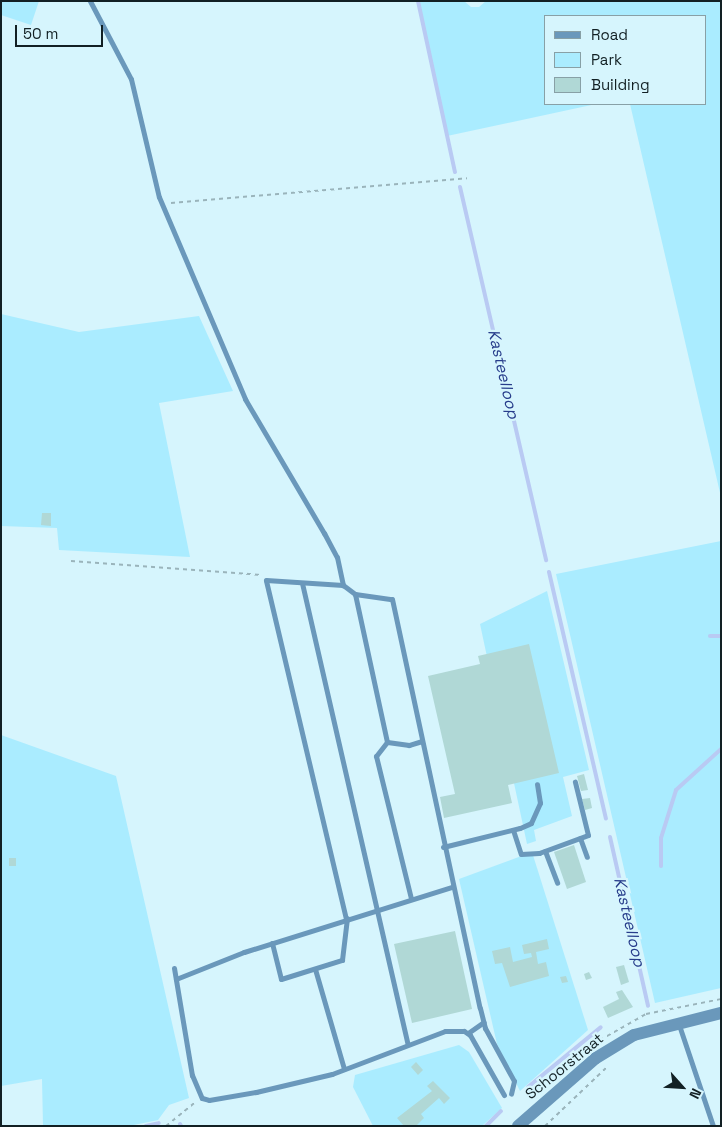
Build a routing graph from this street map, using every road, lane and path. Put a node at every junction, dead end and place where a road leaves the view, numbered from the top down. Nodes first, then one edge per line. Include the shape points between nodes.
1 (90, 1) edge
2 (467, 178) dead end
3 (162, 204) junction
4 (70, 561) dead end
5 (266, 580) junction
6 (302, 583) junction
7 (343, 585) junction
8 (356, 594) junction
9 (422, 741) junction
10 (387, 742) junction
11 (575, 782) dead end
12 (537, 784) dead end
13 (513, 830) junction
14 (580, 838) junction
15 (444, 847) junction
16 (545, 851) junction
17 (587, 857) dead end
18 (557, 883) dead end
19 (452, 887) junction
20 (411, 899) junction
21 (377, 910) junction
22 (346, 918) junction
23 (272, 943) junction
24 (174, 968) dead end
25 (315, 969) junction
26 (176, 979) junction
27 (721, 999) edge
28 (674, 1008) dead end
29 (721, 1013) edge
30 (484, 1022) junction
31 (679, 1022) junction
32 (468, 1033) junction
33 (408, 1044) junction
34 (612, 1061) dead end
35 (344, 1069) junction
36 (511, 1094) dead end
37 (504, 1095) dead end
38 (202, 1098) junction
39 (166, 1126) edge
40 (518, 1126) edge
41 (545, 1126) edge
42 (713, 1126) edge

1 - 3 lane via 131,79
2 - 3 path
3 - 7 lane via 245,398 337,557
4 - 5 path via 258,572
5 - 6 lane
5 - 22 lane
6 - 7 lane
6 - 21 lane
7 - 8 lane
8 - 9 lane via 392,599
8 - 10 lane
9 - 10 lane via 409,745
9 - 15 lane
10 - 20 lane via 376,756
11 - 14 lane via 588,835
12 - 13 lane via 538,812 531,823
13 - 15 lane
13 - 16 lane via 521,854
14 - 16 lane
14 - 17 lane
15 - 19 lane
16 - 18 lane
19 - 20 lane
19 - 30 lane
20 - 21 lane
21 - 22 lane
21 - 33 lane
22 - 23 lane
22 - 25 lane via 342,960
23 - 25 lane via 280,979
23 - 26 lane
24 - 26 lane
25 - 35 lane
26 - 38 lane via 192,1075
27 - 28 path
29 - 31 street, Schoorstraat
30 - 32 lane
30 - 36 lane via 514,1081
31 - 40 street, Schoorstraat via 634,1035 596,1058
31 - 42 lane
32 - 33 lane via 445,1031
32 - 37 lane
33 - 35 lane
34 - 41 path, Schoorstraat
35 - 38 lane via 256,1092 209,1100
38 - 39 path

